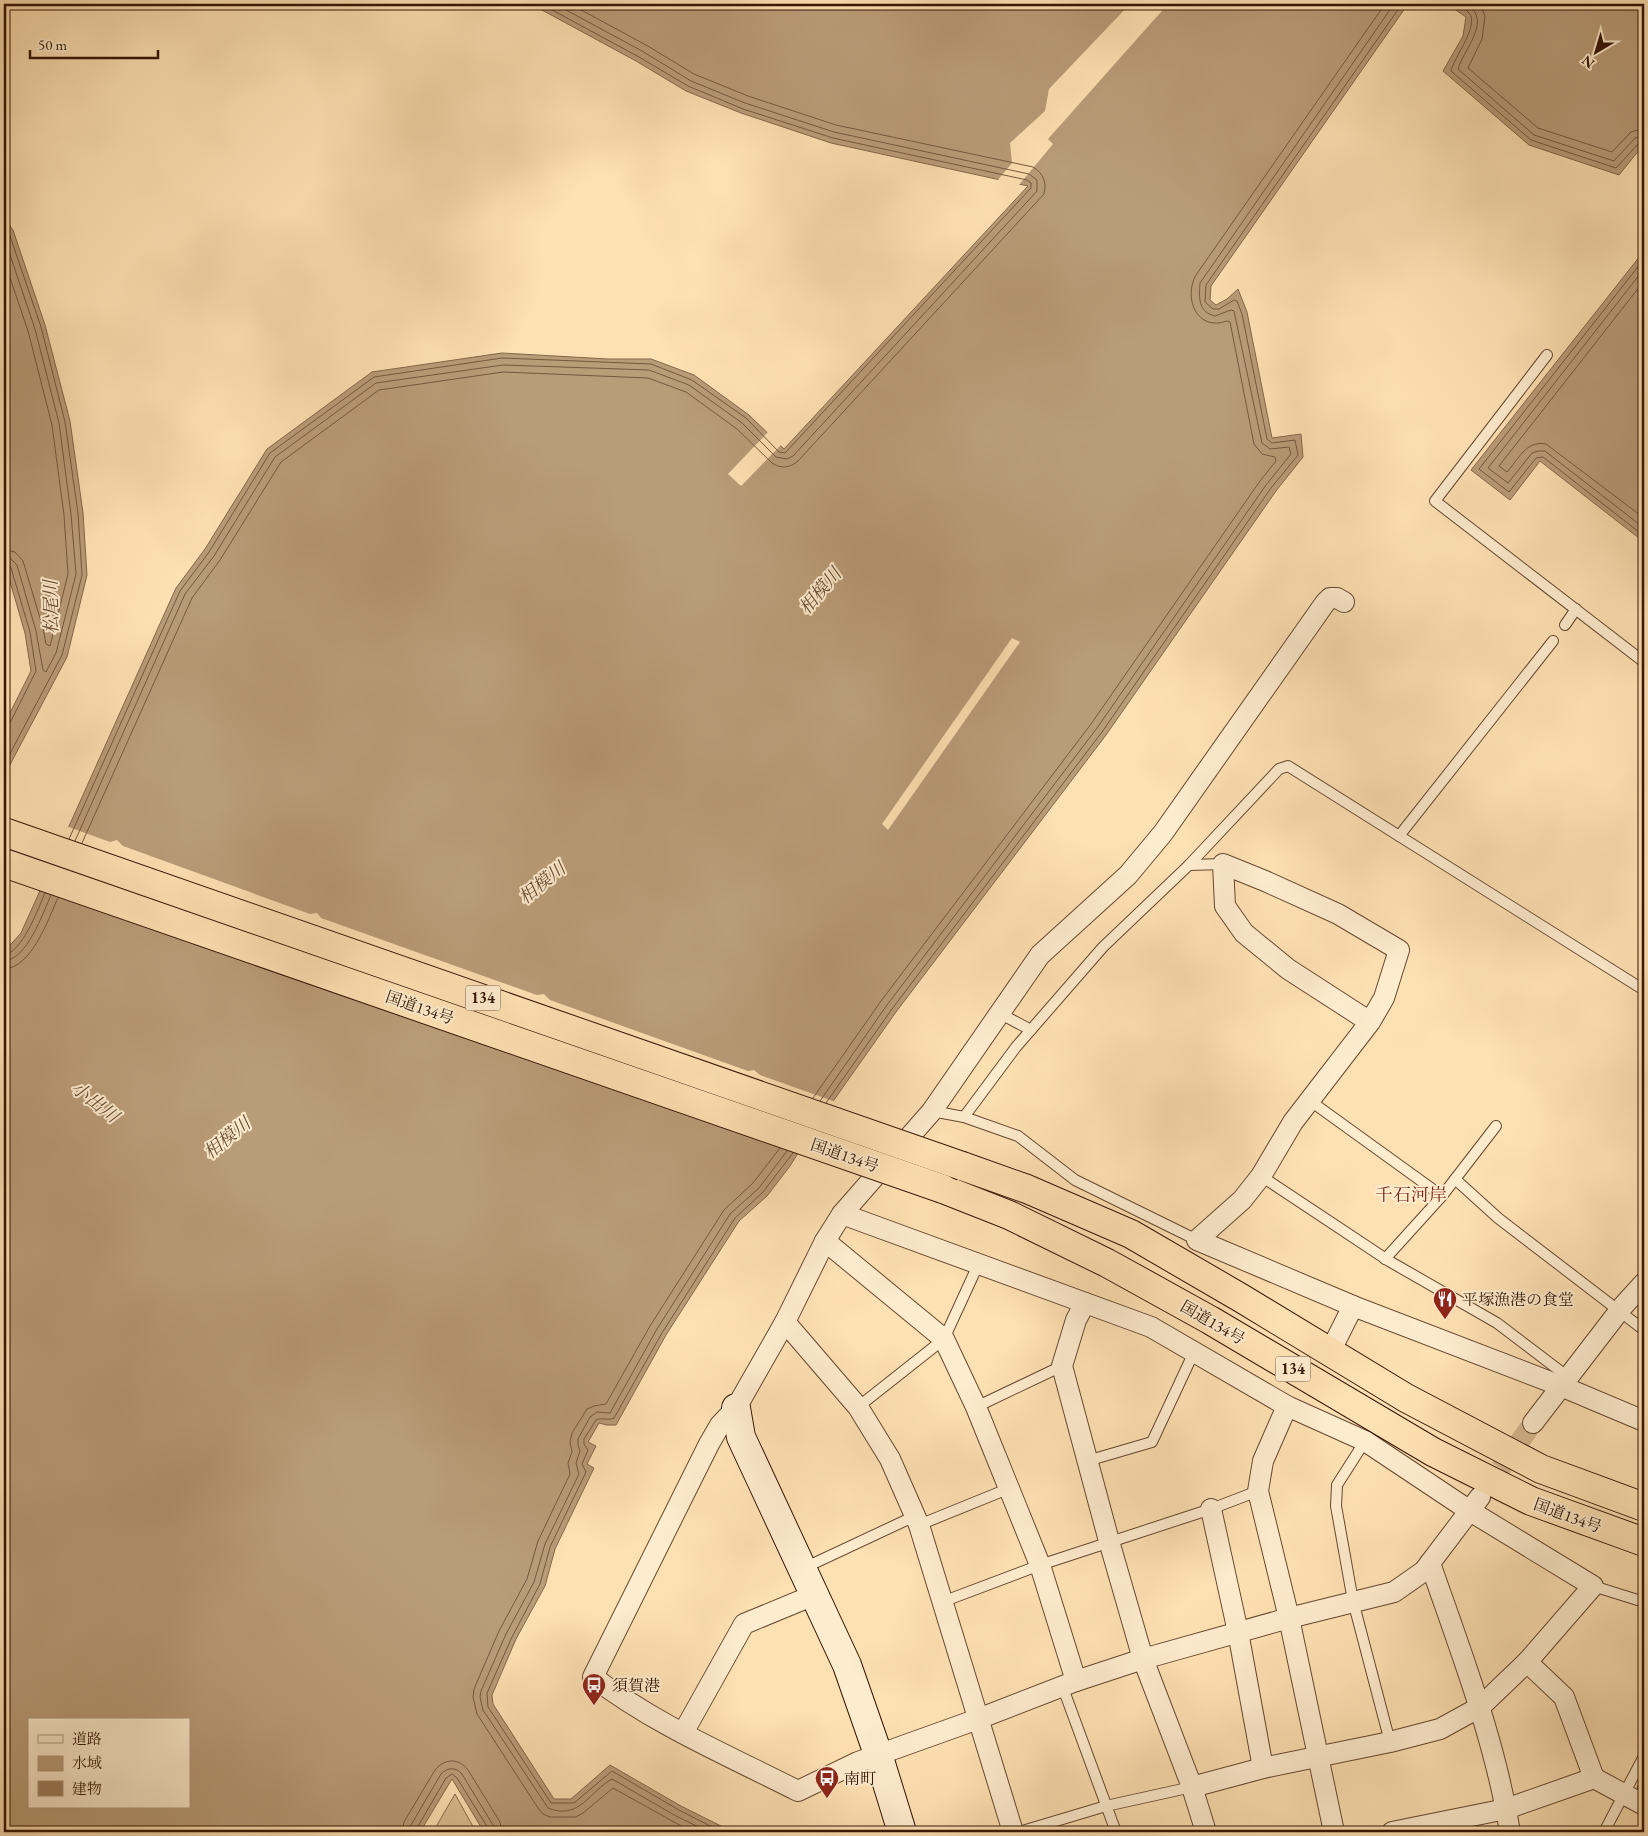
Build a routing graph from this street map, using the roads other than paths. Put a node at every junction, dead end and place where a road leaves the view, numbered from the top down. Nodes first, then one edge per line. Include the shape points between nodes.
1 (1547, 355) dead end
2 (1344, 602) dead end
3 (1576, 609) junction
4 (1565, 625) dead end
5 (1553, 642) dead end
6 (1644, 662) edge
7 (4, 832) edge
8 (1400, 836) junction
9 (4, 863) edge
10 (1223, 864) junction
11 (1189, 865) junction
12 (1644, 990) edge
13 (999, 1013) junction
14 (1370, 1022) junction
15 (1031, 1030) junction
16 (1309, 1100) junction
17 (932, 1111) junction
18 (964, 1117) junction
19 (1496, 1126) dead end
20 (1261, 1176) junction
21 (1455, 1179) junction
22 (1442, 1196) junction
23 (842, 1214) junction
24 (1198, 1240) junction
25 (825, 1241) junction
26 (1385, 1259) junction
27 (978, 1265) junction
28 (1644, 1283) edge
29 (1085, 1303) junction
30 (1353, 1306) junction
31 (1618, 1312) junction
32 (785, 1322) junction
33 (1644, 1330) edge
34 (944, 1339) junction
35 (1194, 1352) junction
36 (1330, 1352) junction
37 (1062, 1366) junction
38 (1565, 1381) junction
39 (1287, 1406) junction
40 (858, 1407) junction
41 (736, 1408) junction
42 (976, 1408) junction
43 (1644, 1421) edge
44 (1533, 1423) tunnel mouth
45 (1365, 1441) junction
46 (1087, 1461) junction
47 (1010, 1488) junction
48 (1258, 1491) junction
49 (1475, 1504) junction
50 (1644, 1507) edge
51 (1211, 1508) junction
52 (917, 1520) junction
53 (1109, 1541) junction
54 (1644, 1542) edge
55 (1430, 1563) junction
56 (1040, 1565) junction
57 (803, 1569) junction
58 (1593, 1586) junction
59 (814, 1595) junction
60 (1353, 1601) junction
61 (942, 1602) junction
62 (1644, 1602) edge
63 (1289, 1618) junction
64 (1238, 1632) junction
65 (1144, 1659) junction
66 (1528, 1662) junction
67 (1069, 1685) junction
68 (1480, 1707) junction
69 (978, 1719) junction
70 (683, 1732) junction
71 (1390, 1742) junction
72 (878, 1754) junction
73 (1644, 1756) edge
74 (1318, 1758) junction
75 (1263, 1768) junction
76 (1594, 1778) junction
77 (1192, 1787) junction
78 (1624, 1794) junction
79 (1644, 1804) edge
80 (1106, 1806) junction
81 (1506, 1809) junction
82 (902, 1832) edge
83 (1013, 1832) edge
84 (1019, 1832) edge
85 (1116, 1832) edge
86 (1206, 1832) edge
87 (1334, 1832) edge
88 (1392, 1832) edge
89 (1510, 1832) edge
90 (1604, 1832) edge

1 - 3 lane via 1435,501
2 - 13 street via 1330,598 1325,603 1163,833 1128,875 1040,955
3 - 4 lane
3 - 6 lane
5 - 8 lane
7 - 36 highway, 国道134号 / 134, bridge via 1027,1190 1131,1234
8 - 11 lane via 1288,766 1280,769
8 - 12 lane
9 - 54 highway, 国道134号 / 134, bridge via 943,1189 1009,1216 1107,1263 1210,1320 1433,1452 1531,1501
10 - 11 lane
10 - 14 street via 1225,906 1244,933 1288,969
10 - 14 street via 1338,914 1399,950 1384,998
11 - 15 lane via 1103,947
13 - 15 lane
13 - 17 street
14 - 16 street
15 - 18 lane
16 - 20 street
16 - 22 lane
17 - 18 lane
17 - 23 street
18 - 24 lane via 1018,1136 1076,1180
19 - 21 lane
20 - 24 street via 1242,1200
20 - 26 lane
21 - 22 lane
21 - 31 lane via 1498,1218
22 - 26 lane
23 - 25 street
23 - 27 street
24 - 30 street
25 - 32 street
25 - 34 street
26 - 38 lane via 1497,1323
27 - 29 street
27 - 34 lane
28 - 31 street
29 - 35 street via 1151,1328
29 - 37 street via 1076,1320
30 - 36 street
30 - 38 street
31 - 33 lane
31 - 38 street
32 - 40 street
32 - 41 street
34 - 40 lane
34 - 42 street
35 - 39 street
35 - 46 lane via 1152,1442
36 - 50 highway, 国道134号 / 134 via 1406,1398 1541,1469
37 - 42 lane
37 - 46 street
38 - 43 street
38 - 44 street
39 - 45 street
39 - 48 street via 1263,1461
40 - 52 street via 890,1459
41 - 57 street via 742,1436
41 - 70 street via 720,1425 709,1444 593,1677
42 - 47 street
45 - 49 street
45 - 60 lane via 1337,1485 1336,1506
46 - 53 street
47 - 52 lane
47 - 56 street
48 - 51 lane
48 - 63 street
49 - 55 street
49 - 58 street
51 - 53 lane
51 - 64 street
52 - 57 lane
52 - 61 street
53 - 56 lane
53 - 65 street
55 - 60 street via 1394,1592
55 - 68 street
56 - 61 lane
56 - 67 street
57 - 59 street
58 - 62 lane
58 - 66 street
59 - 70 street via 744,1624
59 - 72 street via 847,1664
60 - 63 street
60 - 71 lane
61 - 69 street
63 - 64 street
63 - 74 street
64 - 65 street
64 - 75 street
65 - 67 street
65 - 77 street
66 - 68 street
66 - 76 street via 1564,1697
67 - 69 street
67 - 80 lane
68 - 71 street via 1440,1729
68 - 81 street
69 - 72 street
69 - 83 street
70 - 72 street via 798,1791
71 - 74 street
72 - 82 street
73 - 78 lane
74 - 75 street
74 - 87 street
75 - 77 street
76 - 78 street
76 - 81 street
77 - 80 lane
77 - 86 street
78 - 79 street
78 - 90 lane
80 - 84 lane
80 - 85 lane
81 - 88 street
81 - 89 street

